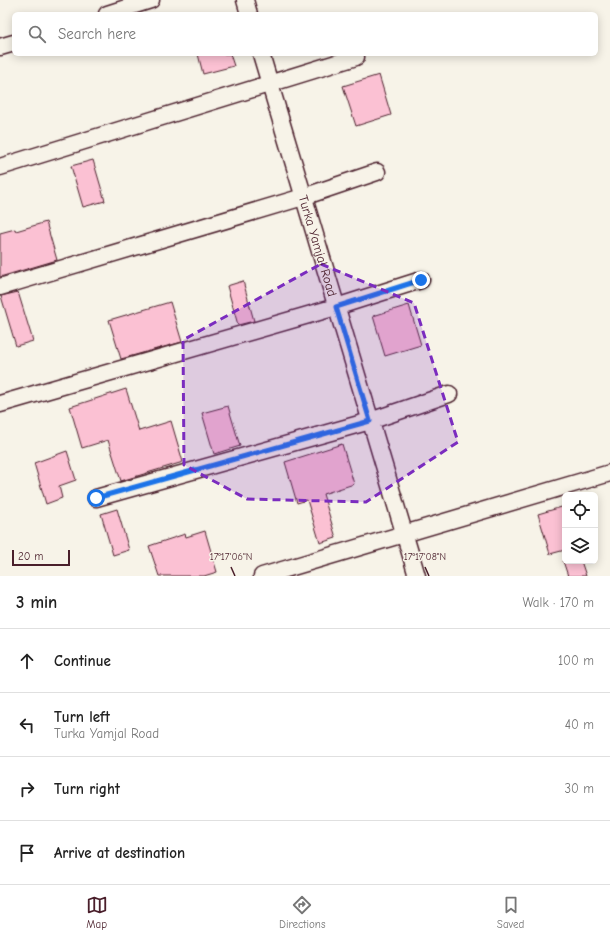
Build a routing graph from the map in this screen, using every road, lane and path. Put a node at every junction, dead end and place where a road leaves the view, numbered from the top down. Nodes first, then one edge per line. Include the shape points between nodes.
1 (151, 0) edge
2 (245, 0) edge
3 (113, 12) edge
4 (248, 12) edge
5 (12, 44) edge
6 (0, 47) edge
7 (262, 56) edge
8 (356, 57) dead end
9 (270, 84) junction
10 (0, 167) edge
11 (377, 172) dead end
12 (303, 197) junction
13 (421, 280) dead end
14 (0, 287) edge
15 (336, 307) junction
16 (449, 394) dead end
17 (0, 404) edge
18 (370, 421) junction
19 (610, 473) edge
20 (96, 498) dead end
21 (403, 534) junction
22 (262, 576) edge
23 (417, 576) edge

1 - 3 street
2 - 4 street
5 - 6 street
7 - 9 street, Turka Yamjal Road
8 - 9 street
9 - 10 street
9 - 12 street, Turka Yamjal Road
11 - 12 street
12 - 14 street
12 - 15 street, Turka Yamjal Road
13 - 15 street
15 - 17 street
15 - 18 street, Turka Yamjal Road
16 - 18 street
18 - 20 street
18 - 21 street, Turka Yamjal Road
19 - 21 street
21 - 22 street
21 - 23 street, Turka Yamjal Road

